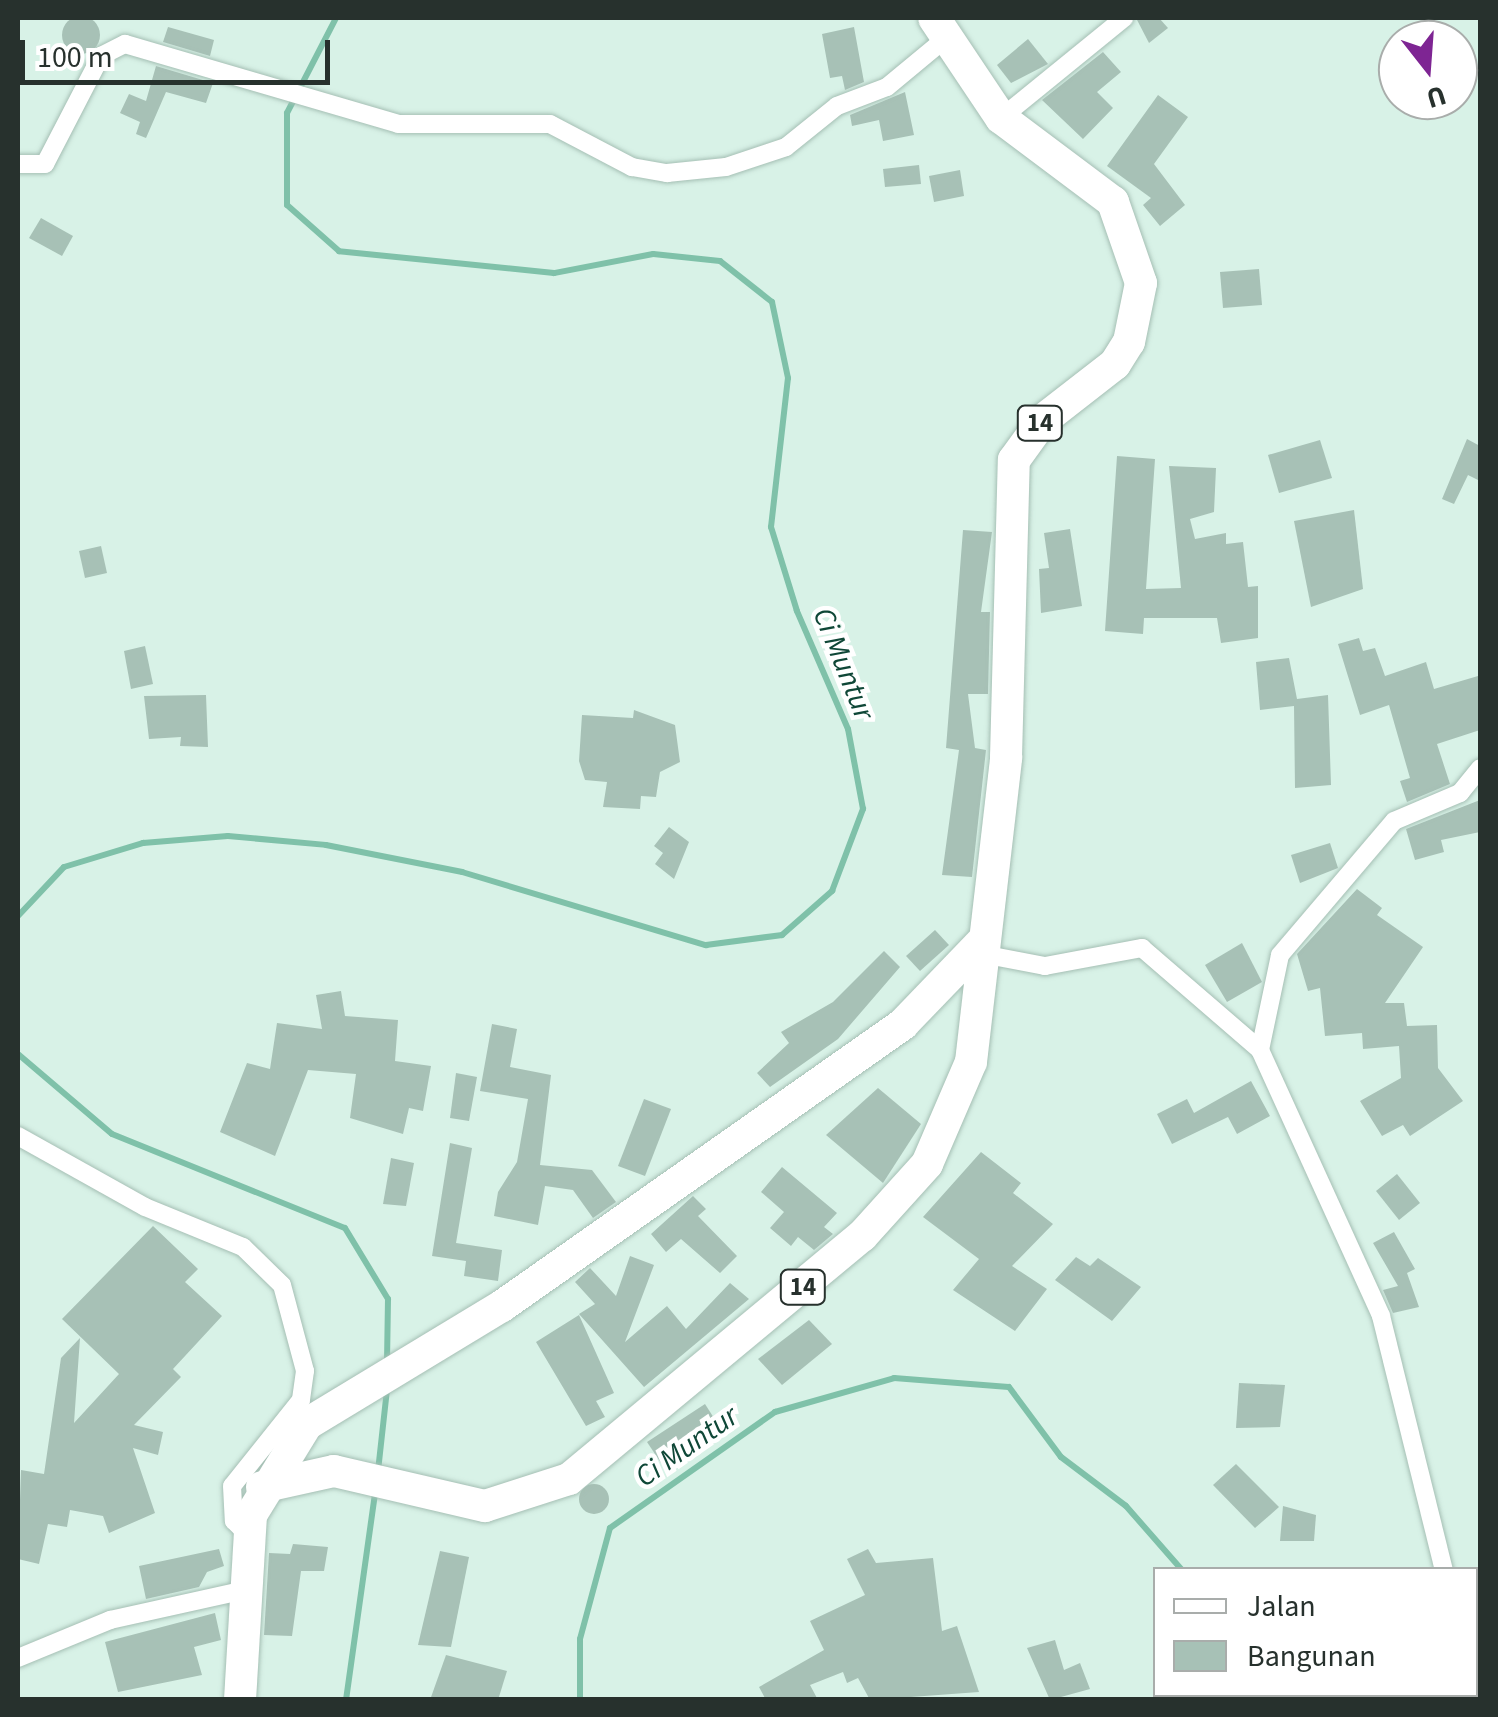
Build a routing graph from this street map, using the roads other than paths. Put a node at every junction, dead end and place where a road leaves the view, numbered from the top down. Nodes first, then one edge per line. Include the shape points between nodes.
1 (1124, 18) edge
2 (940, 28) edge
3 (1001, 118) junction
4 (18, 164) edge
5 (1480, 768) edge
6 (982, 948) junction
7 (1260, 1050) junction
8 (18, 1136) edge
9 (262, 1487) junction
10 (248, 1535) junction
11 (1443, 1567) edge
12 (241, 1591) junction
13 (18, 1658) edge
14 (240, 1700) edge

1 - 3 street
2 - 3 highway, 14
2 - 4 street via 888,88 837,106 786,147 690,173 632,166 550,124 414,126 164,50 110,48 48,160
3 - 6 highway, 14 via 1113,202 1141,283 1129,342 1115,364 1042,420 1014,460 1006,758
5 - 7 street via 1468,789 1394,821 1280,955
6 - 7 street via 1045,966 1142,948
6 - 9 highway via 903,1024 502,1306 332,1402 307,1424
6 - 9 highway, 14 via 972,1062 927,1164 862,1236 612,1450 542,1490 470,1505 354,1473
7 - 11 street via 1381,1316
8 - 10 street via 120,1195 243,1247 282,1286 305,1371 300,1400 232,1486 234,1521
9 - 10 highway
10 - 12 highway
12 - 13 street via 110,1620
12 - 14 highway

